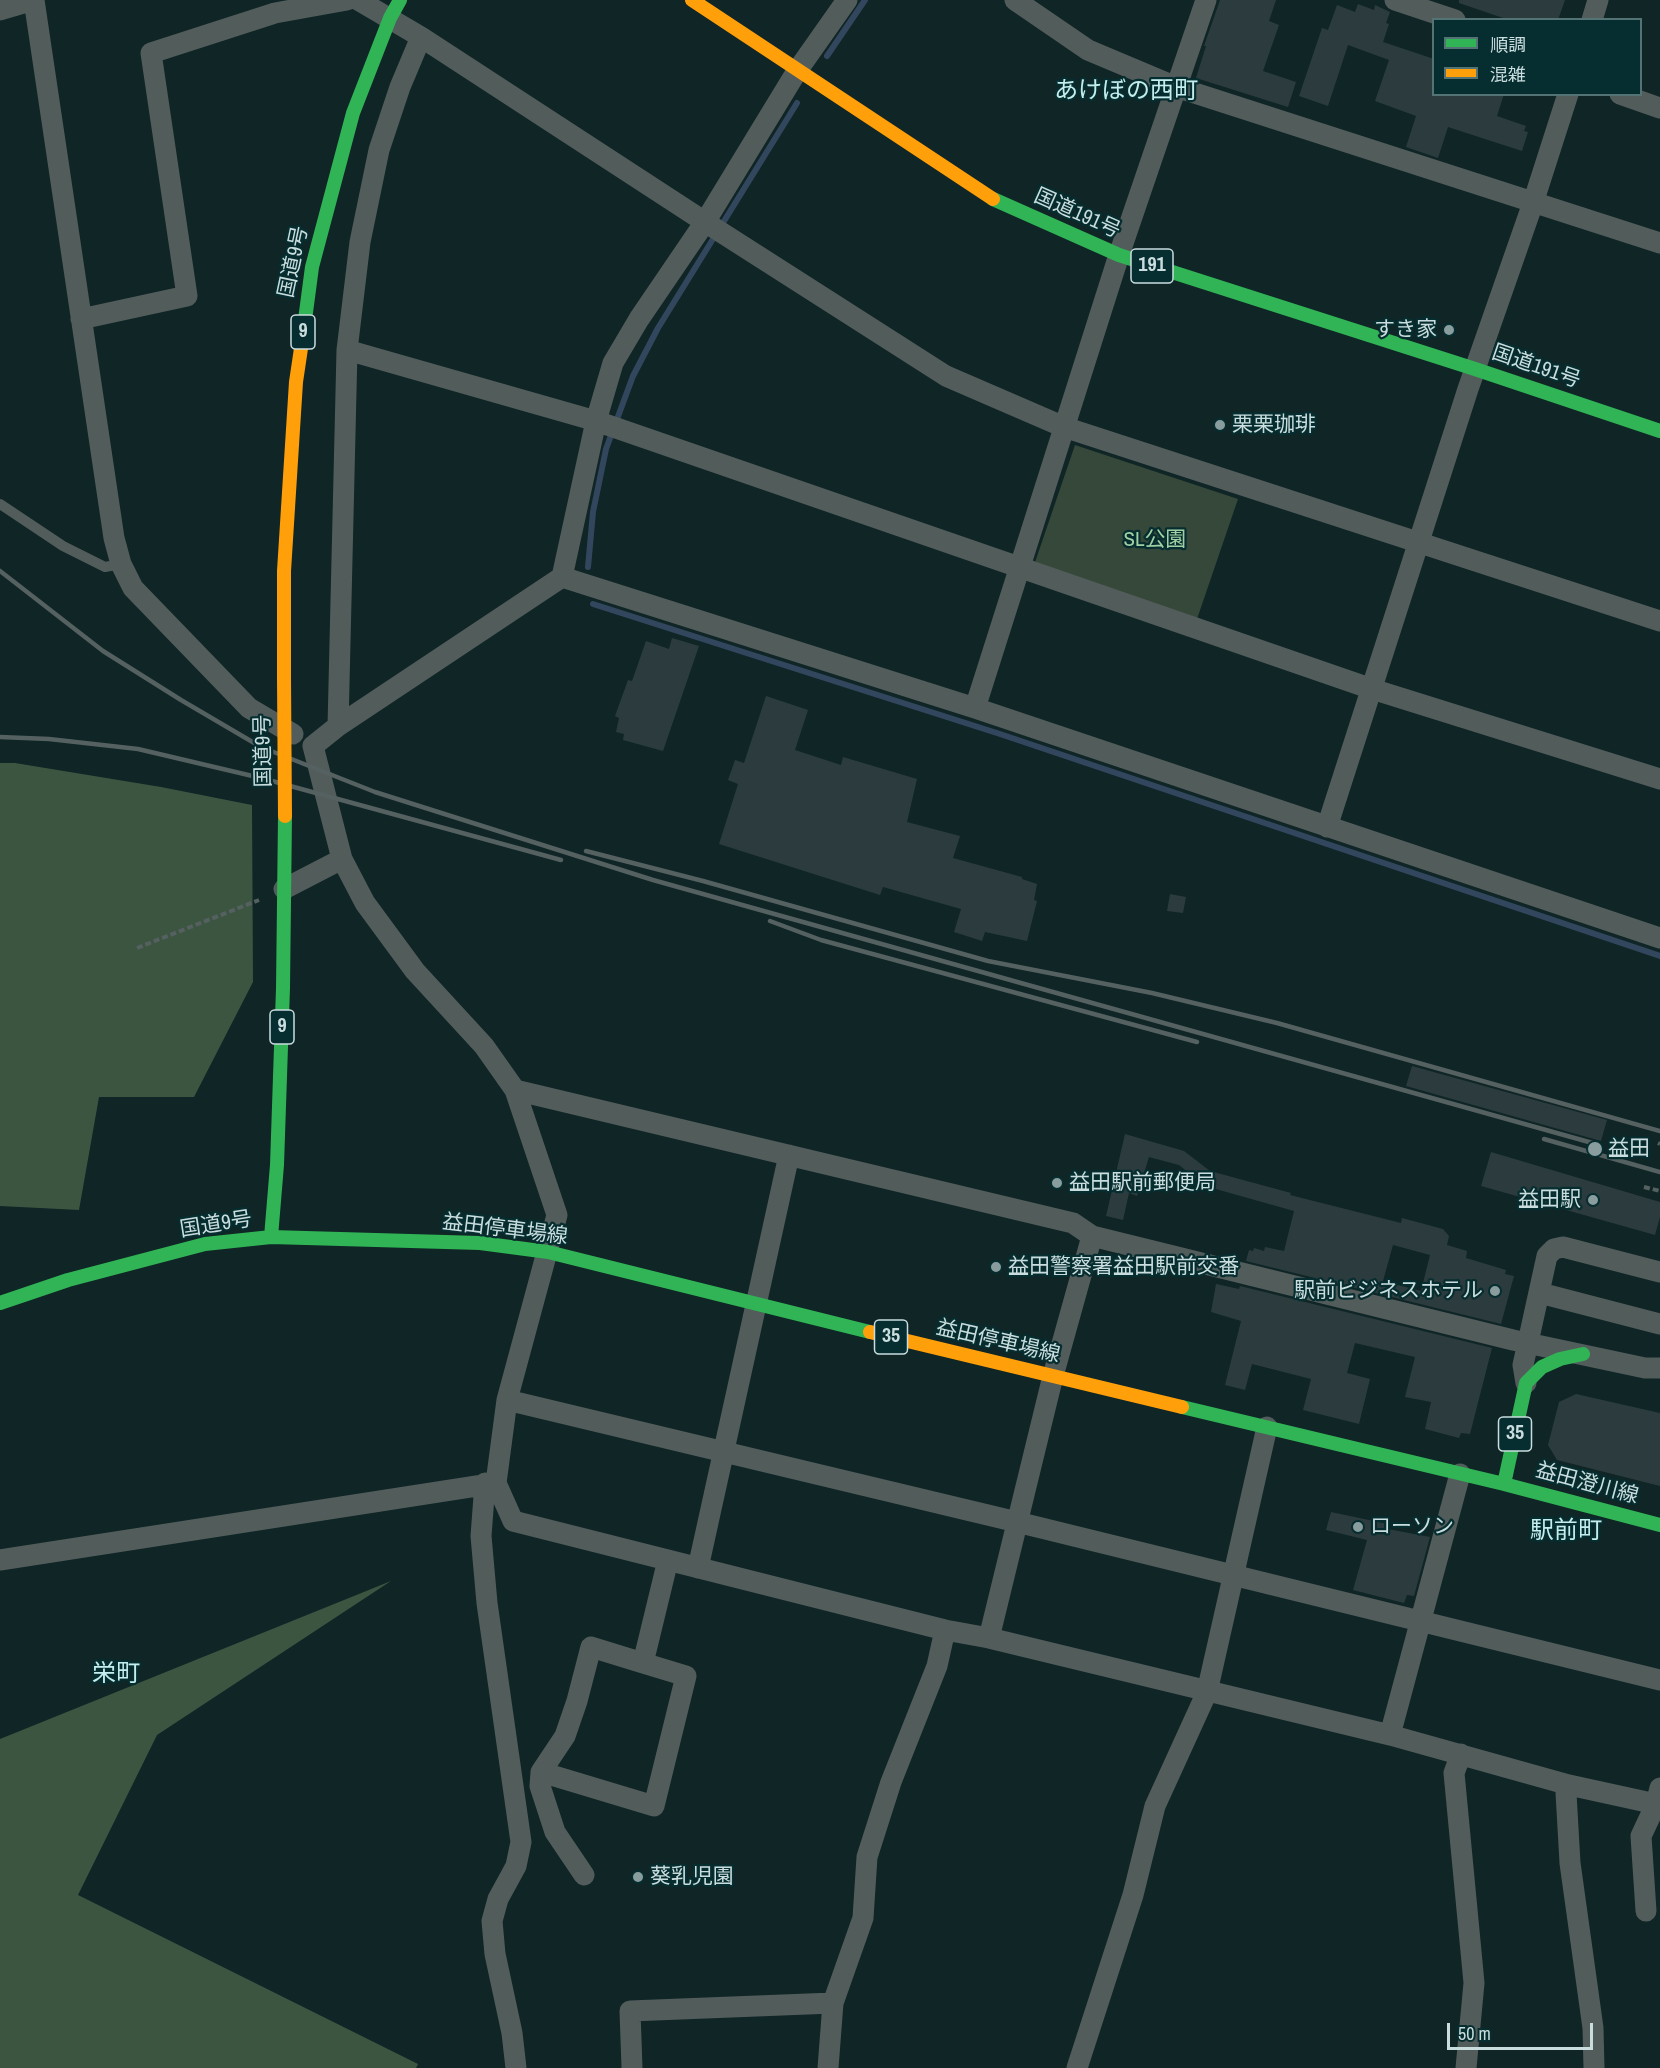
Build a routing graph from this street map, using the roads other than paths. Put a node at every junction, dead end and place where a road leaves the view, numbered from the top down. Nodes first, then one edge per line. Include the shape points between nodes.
1 (34, 0) edge
2 (347, 0) edge
3 (358, 0) edge
4 (692, 0) edge
5 (847, 0) edge
6 (1206, 0) edge
7 (1395, 0) edge
8 (1599, 0) edge
9 (1025, 3) edge
10 (395, 9) edge
11 (0, 10) edge
12 (1449, 18) edge
13 (1593, 18) edge
14 (421, 37) junction
15 (797, 70) junction
16 (1176, 87) junction
17 (1567, 96) edge
18 (1626, 96) edge
19 (1660, 108) edge
20 (1533, 203) junction
21 (705, 222) junction
22 (1660, 243) edge
23 (1119, 255) junction
24 (81, 320) junction
25 (347, 350) junction
26 (1475, 369) junction
27 (596, 421) junction
28 (1064, 427) junction
29 (1660, 430) edge
30 (0, 504) edge
31 (1419, 542) junction
32 (121, 564) junction
33 (1019, 567) junction
34 (562, 577) junction
35 (1660, 621) edge
36 (1372, 688) junction
37 (975, 708) junction
38 (338, 726) junction
39 (313, 746) junction
40 (1660, 779) edge
41 (1327, 827) junction
42 (342, 859) junction
43 (284, 889) junction
44 (1660, 938) edge
45 (515, 1090) junction
46 (789, 1155) junction
47 (1092, 1236) junction
48 (271, 1237) junction
49 (548, 1252) junction
50 (1660, 1272) edge
51 (1540, 1293) junction
52 (0, 1303) edge
53 (756, 1305) junction
54 (1660, 1324) edge
55 (1528, 1342) junction
56 (1583, 1354) junction
57 (1660, 1368) edge
58 (1053, 1376) junction
59 (1526, 1383) junction
60 (507, 1400) junction
61 (1267, 1427) junction
62 (723, 1452) junction
63 (1460, 1474) junction
64 (491, 1483) junction
65 (1504, 1484) junction
66 (1017, 1522) junction
67 (1660, 1525) edge
68 (0, 1560) edge
69 (668, 1560) junction
70 (698, 1568) junction
71 (1233, 1575) junction
72 (1421, 1621) junction
73 (945, 1630) junction
74 (989, 1638) junction
75 (643, 1663) junction
76 (1660, 1680) edge
77 (1207, 1692) junction
78 (1390, 1735) junction
79 (1461, 1754) junction
80 (541, 1772) junction
81 (1569, 1785) junction
82 (1657, 1806) edge
83 (584, 1875) dead end
84 (1646, 1911) dead end
85 (833, 2003) junction
86 (516, 2068) edge
87 (632, 2068) edge
88 (828, 2068) edge
89 (1077, 2068) edge
90 (1466, 2068) edge
91 (1594, 2068) edge

1 - 11 street
1 - 24 street
2 - 24 street via 275,13 151,53 187,296
3 - 10 street
4 - 15 main road, 国道191号 / 191
5 - 15 street
6 - 16 street
7 - 12 street
8 - 13 street
9 - 16 street via 1088,50
10 - 14 street
10 - 43 main road, 国道9号 / 9, bridge via 353,113 312,267 296,382 284,571
14 - 21 street
14 - 25 street via 379,150 360,242
15 - 21 street
15 - 23 main road, 国道191号 / 191 via 993,199
16 - 20 street
16 - 23 street
17 - 20 street
18 - 19 street
20 - 22 street
20 - 26 street
21 - 27 street via 613,363
21 - 28 street via 946,376
23 - 26 main road, 国道191号 / 191
23 - 28 street
24 - 32 street
25 - 27 street
25 - 38 street
26 - 29 main road, 国道191号 / 191
26 - 31 street
27 - 33 street
27 - 34 street
28 - 31 street
28 - 33 street
30 - 32 lane via 63,546 105,567
31 - 35 street
31 - 36 street
32 - 39 street via 133,588 249,708
33 - 36 street
33 - 37 street
34 - 37 street
34 - 38 street
36 - 40 street
36 - 41 street
37 - 41 street
38 - 39 street
39 - 42 street
41 - 44 street
42 - 43 street
42 - 45 street via 365,903 415,972 484,1046
43 - 48 main road, 国道9号 / 9 via 278,1165
45 - 46 street
45 - 49 street via 557,1215
46 - 47 street via 1073,1223
46 - 53 street
47 - 55 street
47 - 58 street
48 - 49 main road, 益田停車場線 / 35 via 480,1243
48 - 52 main road, 国道9号 via 205,1244 68,1280
49 - 53 main road, 益田停車場線 / 35
49 - 60 street
50 - 51 street via 1563,1247 1547,1256
51 - 54 street
51 - 55 street
53 - 58 main road, 益田停車場線 / 35
53 - 62 street
55 - 56 street
55 - 59 street via 1523,1365
56 - 57 street
56 - 59 main road via 1542,1367
58 - 61 main road, 益田停車場線 / 35
58 - 66 street
59 - 65 main road, 35
60 - 62 street
60 - 64 street
61 - 63 main road, 益田停車場線 / 35
61 - 71 street
62 - 66 street
62 - 70 street
63 - 65 main road, 益田停車場線 / 35
63 - 72 street
64 - 68 street
64 - 69 street via 513,1521
64 - 86 street via 481,1536 521,1842 516,1866 498,1899 492,1921
65 - 67 main road, 益田澄川線
66 - 71 street
66 - 74 street
69 - 70 street
69 - 75 street
70 - 73 street
71 - 72 street
71 - 77 street
72 - 76 street
72 - 78 street
73 - 74 street
73 - 85 street via 937,1666 891,1782 867,1857 863,1918
74 - 77 street
75 - 80 street via 591,1647 565,1736
75 - 80 street via 686,1676 654,1806
77 - 78 street
77 - 89 street via 1155,1806 1133,1894
78 - 79 street
79 - 81 street
79 - 90 street via 1454,1773 1473,1983
80 - 83 street via 540,1786 555,1832
81 - 82 street
81 - 91 street via 1566,1793 1570,1863 1593,2028
82 - 84 street via 1641,1836
85 - 87 street via 630,2011
85 - 88 street

